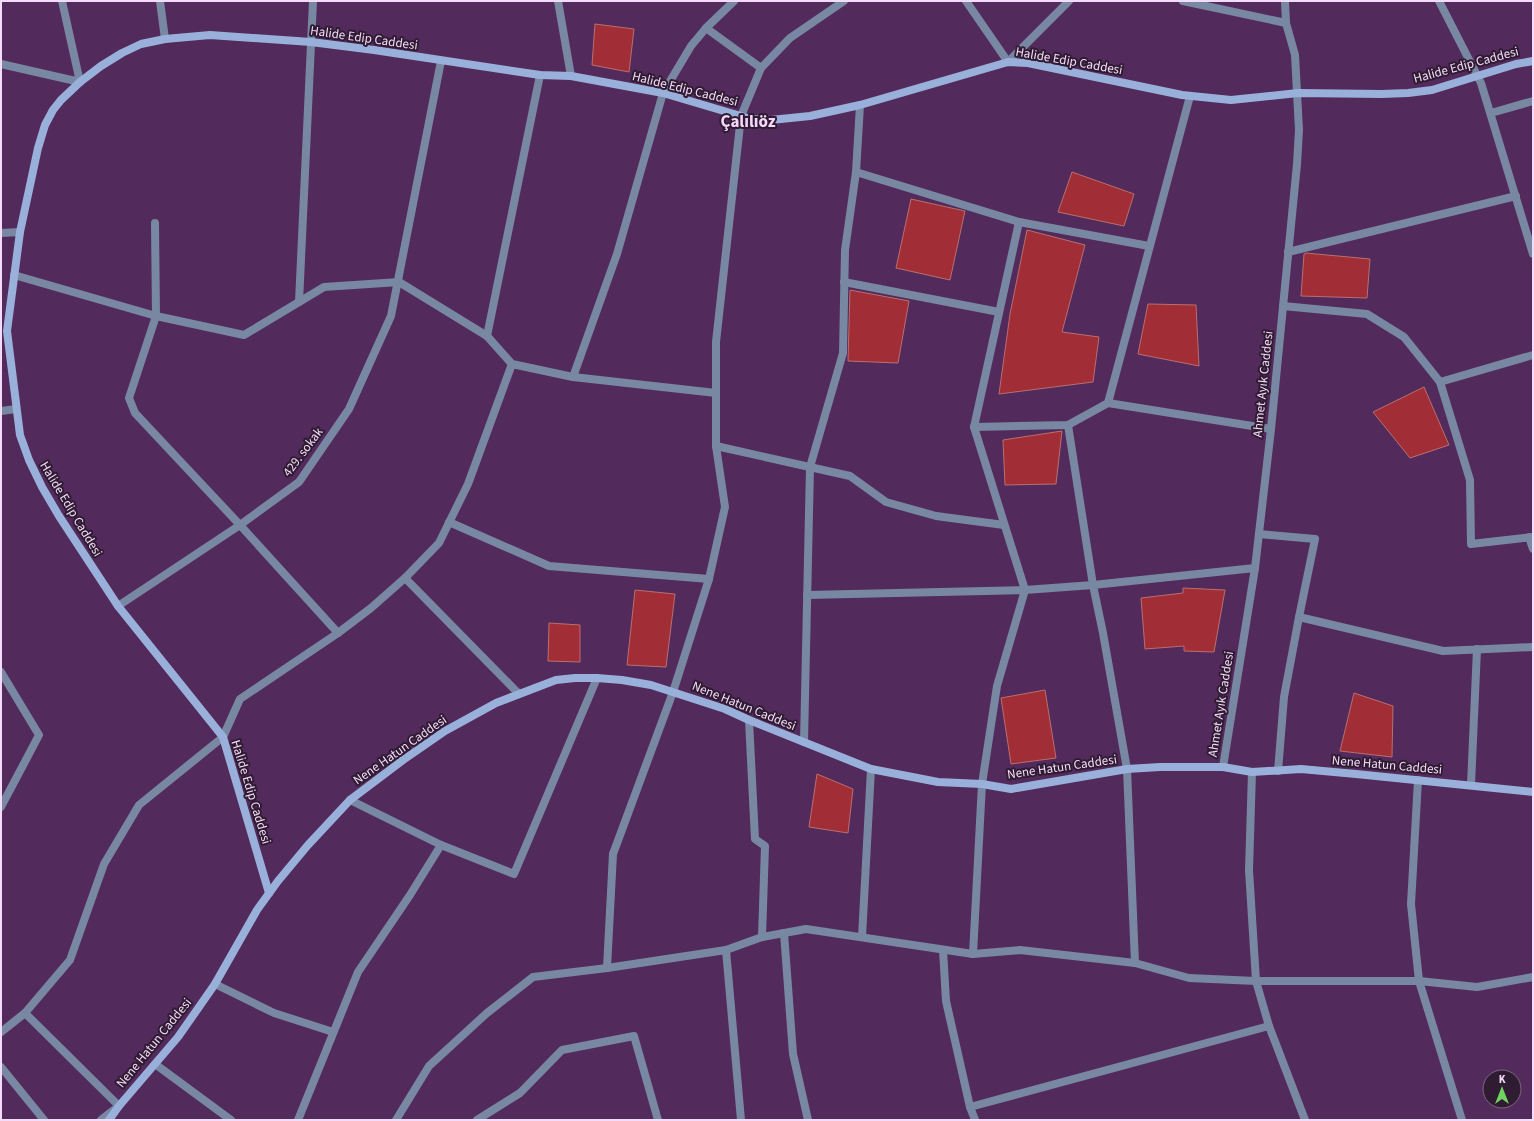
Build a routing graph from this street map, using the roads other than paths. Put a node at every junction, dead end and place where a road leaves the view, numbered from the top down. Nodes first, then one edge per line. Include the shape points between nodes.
1 (62, 1) edge
2 (160, 1) edge
3 (312, 1) edge
4 (558, 1) edge
5 (734, 1) edge
6 (844, 1) edge
7 (966, 1) edge
8 (1069, 1) edge
9 (1183, 1) edge
10 (1284, 1) edge
11 (1439, 1) edge
12 (1286, 23) junction
13 (706, 28) junction
14 (165, 39) junction
15 (311, 42) junction
16 (441, 61) junction
17 (1533, 61) edge
18 (1008, 62) junction
19 (1, 64) edge
20 (761, 68) junction
21 (540, 75) junction
22 (571, 76) junction
23 (1478, 76) junction
24 (80, 82) junction
25 (1298, 93) junction
26 (663, 94) junction
27 (1190, 96) junction
28 (1533, 100) edge
29 (860, 105) junction
30 (1491, 113) junction
31 (741, 116) junction
32 (856, 172) junction
33 (1516, 196) junction
34 (1019, 222) junction
35 (155, 223) dead end
36 (20, 232) junction
37 (1, 233) edge
38 (1149, 246) junction
39 (1288, 252) junction
40 (1533, 254) edge
41 (14, 275) junction
42 (399, 282) junction
43 (844, 282) junction
44 (299, 302) junction
45 (1283, 306) junction
46 (999, 312) junction
47 (156, 316) junction
48 (4, 331) edge
49 (487, 336) junction
50 (1533, 355) edge
51 (512, 364) junction
52 (572, 377) junction
53 (1440, 382) junction
54 (716, 393) junction
55 (1108, 403) junction
56 (16, 409) junction
57 (1, 410) edge
58 (1068, 425) junction
59 (974, 427) junction
60 (1271, 429) junction
61 (716, 446) junction
62 (810, 467) junction
63 (449, 522) junction
64 (240, 525) junction
65 (1004, 525) junction
66 (1259, 534) junction
67 (1531, 537) edge
68 (1533, 549) edge
69 (1255, 568) junction
70 (405, 578) junction
71 (709, 579) junction
72 (1093, 585) junction
73 (1025, 590) junction
74 (807, 595) junction
75 (118, 606) junction
76 (1299, 617) junction
77 (338, 633) junction
78 (1533, 647) edge
79 (1477, 649) junction
80 (1, 672) edge
81 (597, 678) junction
82 (673, 692) junction
83 (519, 694) junction
84 (749, 720) junction
85 (223, 738) junction
86 (804, 742) junction
87 (1223, 768) junction
88 (871, 770) junction
89 (1127, 770) junction
90 (1278, 771) junction
91 (1252, 772) junction
92 (1418, 780) junction
93 (982, 784) junction
94 (1471, 785) junction
95 (1533, 792) edge
96 (350, 800) junction
97 (1, 807) edge
98 (441, 845) junction
99 (269, 893) junction
100 (784, 933) junction
101 (762, 937) junction
102 (862, 937) junction
103 (726, 950) junction
104 (943, 950) junction
105 (973, 954) junction
106 (1135, 963) junction
107 (607, 968) junction
108 (1533, 977) edge
109 (1256, 981) junction
110 (1419, 981) junction
111 (215, 984) junction
112 (25, 1013) junction
113 (1269, 1026) junction
114 (1, 1032) edge
115 (333, 1032) junction
116 (155, 1064) junction
117 (1, 1067) edge
118 (119, 1106) junction
119 (970, 1107) junction
120 (44, 1120) edge
121 (101, 1120) edge
122 (109, 1120) edge
123 (231, 1120) edge
124 (298, 1120) edge
125 (396, 1120) edge
126 (477, 1120) edge
127 (658, 1120) edge
128 (741, 1120) edge
129 (808, 1120) edge
130 (975, 1120) edge
131 (1305, 1120) edge
132 (1462, 1120) edge

1 - 24 street
2 - 14 street
3 - 15 street
4 - 22 street
5 - 13 street
6 - 20 street via 790,38
7 - 18 street
8 - 18 street
9 - 12 street
10 - 12 street, Ahmet Ayık Caddesi
11 - 23 street
12 - 25 street, Ahmet Ayık Caddesi via 1295,55
13 - 20 street
13 - 26 street via 691,46
14 - 15 street, Halide Edip Caddesi via 210,36
14 - 24 street, Halide Edip Caddesi via 141,44 122,53
15 - 16 street, Halide Edip Caddesi
15 - 44 street
16 - 21 street, Halide Edip Caddesi
16 - 42 street, 429. sokak
17 - 23 street, Halide Edip Caddesi
18 - 27 street, Halide Edip Caddesi via 1028,63
18 - 29 street, Halide Edip Caddesi
19 - 24 street
20 - 31 street
21 - 22 street, Halide Edip Caddesi
21 - 49 street
22 - 26 street, Halide Edip Caddesi
23 - 25 street, Halide Edip Caddesi via 1432,90 1408,93
23 - 30 street
24 - 36 street, Halide Edip Caddesi via 61,100 45,125
25 - 27 street, Halide Edip Caddesi via 1231,100
25 - 39 street, Ahmet Ayık Caddesi via 1298,144
26 - 31 street, Halide Edip Caddesi
26 - 52 street via 617,254
27 - 38 street
28 - 30 street
29 - 31 street, Halide Edip Caddesi via 788,119 751,119
29 - 32 street
30 - 33 street
31 - 54 street via 716,342
32 - 34 street
32 - 43 street via 845,250
33 - 39 street
33 - 40 street
34 - 38 street
34 - 46 street
35 - 47 street
36 - 37 street
36 - 41 street, Halide Edip Caddesi
38 - 55 street
39 - 45 street, Ahmet Ayık Caddesi
41 - 47 street
41 - 48 street, Halide Edip Caddesi
42 - 44 street via 324,287
42 - 49 street
42 - 64 street, 429. sokak via 392,316 349,409 299,482
43 - 46 street
43 - 62 street via 843,353
44 - 47 street via 244,335
45 - 53 street via 1367,314 1404,337
45 - 60 street, Ahmet Ayık Caddesi
46 - 59 street
47 - 64 street via 129,398 135,413
48 - 56 street, Halide Edip Caddesi
49 - 51 street
50 - 53 street
51 - 52 street
51 - 63 street via 468,484
52 - 54 street
53 - 67 street via 1470,480 1471,544
54 - 61 street
55 - 58 street
55 - 60 street
56 - 57 street
56 - 75 street, Halide Edip Caddesi via 20,435 42,487
58 - 59 street
58 - 72 street
59 - 65 street
60 - 66 street, Ahmet Ayık Caddesi
61 - 62 street
61 - 71 street via 725,507
62 - 65 street via 850,476 886,502 936,516
62 - 74 street
63 - 70 street via 439,543
63 - 71 street via 549,566
64 - 75 street, 429. sokak
64 - 77 street
65 - 73 street
66 - 69 street, Ahmet Ayık Caddesi
66 - 76 street via 1315,539
67 - 68 street
69 - 72 street
69 - 87 street, Ahmet Ayık Caddesi
70 - 77 street
70 - 83 street
71 - 82 street
72 - 73 street
72 - 89 street
73 - 74 street
73 - 93 street via 997,686
74 - 86 street
75 - 85 street, Halide Edip Caddesi
76 - 79 street via 1443,650
76 - 90 street via 1284,697
77 - 85 street via 240,699
78 - 79 street
79 - 94 street
80 - 97 street via 39,734
81 - 82 street, Nene Hatun Caddesi via 622,680
81 - 83 street, Nene Hatun Caddesi via 556,680
81 - 98 street via 514,874
82 - 84 street, Nene Hatun Caddesi via 725,708
82 - 107 street via 613,854
83 - 96 street, Nene Hatun Caddesi via 496,703 445,731
84 - 86 street, Nene Hatun Caddesi
84 - 101 street via 755,839 765,846
85 - 99 street, Halide Edip Caddesi
85 - 112 street via 139,805 104,864 70,960
86 - 88 street, Nene Hatun Caddesi
87 - 89 street, Nene Hatun Caddesi
87 - 91 street, Nene Hatun Caddesi
88 - 93 street, Nene Hatun Caddesi via 938,782
88 - 102 street
89 - 93 street, Nene Hatun Caddesi via 1011,788
89 - 106 street
90 - 91 street, Nene Hatun Caddesi
90 - 92 street, Nene Hatun Caddesi via 1301,770
91 - 109 street via 1249,870
92 - 94 street, Nene Hatun Caddesi
92 - 110 street via 1411,904
93 - 105 street
94 - 95 street, Nene Hatun Caddesi
96 - 98 street
96 - 99 street, Nene Hatun Caddesi via 308,845
98 - 115 street via 358,972
99 - 111 street, Nene Hatun Caddesi
100 - 101 street
100 - 102 street via 806,928
100 - 129 street via 793,1054
101 - 103 street
102 - 104 street
103 - 107 street
103 - 128 street
104 - 105 street
104 - 119 street via 946,1001
105 - 106 street via 1020,950
106 - 109 street via 1189,978
107 - 125 street via 533,977 487,1013 429,1066
108 - 110 street via 1477,986
109 - 110 street
109 - 113 street
110 - 132 street
111 - 115 street via 274,1013
111 - 116 street, Nene Hatun Caddesi via 178,1037
112 - 114 street
112 - 118 street
113 - 119 street
113 - 131 street
115 - 124 street
116 - 118 street, Nene Hatun Caddesi
116 - 123 street
117 - 120 street
118 - 121 street
118 - 122 street, Nene Hatun Caddesi
119 - 130 street
126 - 127 street via 520,1093 562,1050 634,1036

